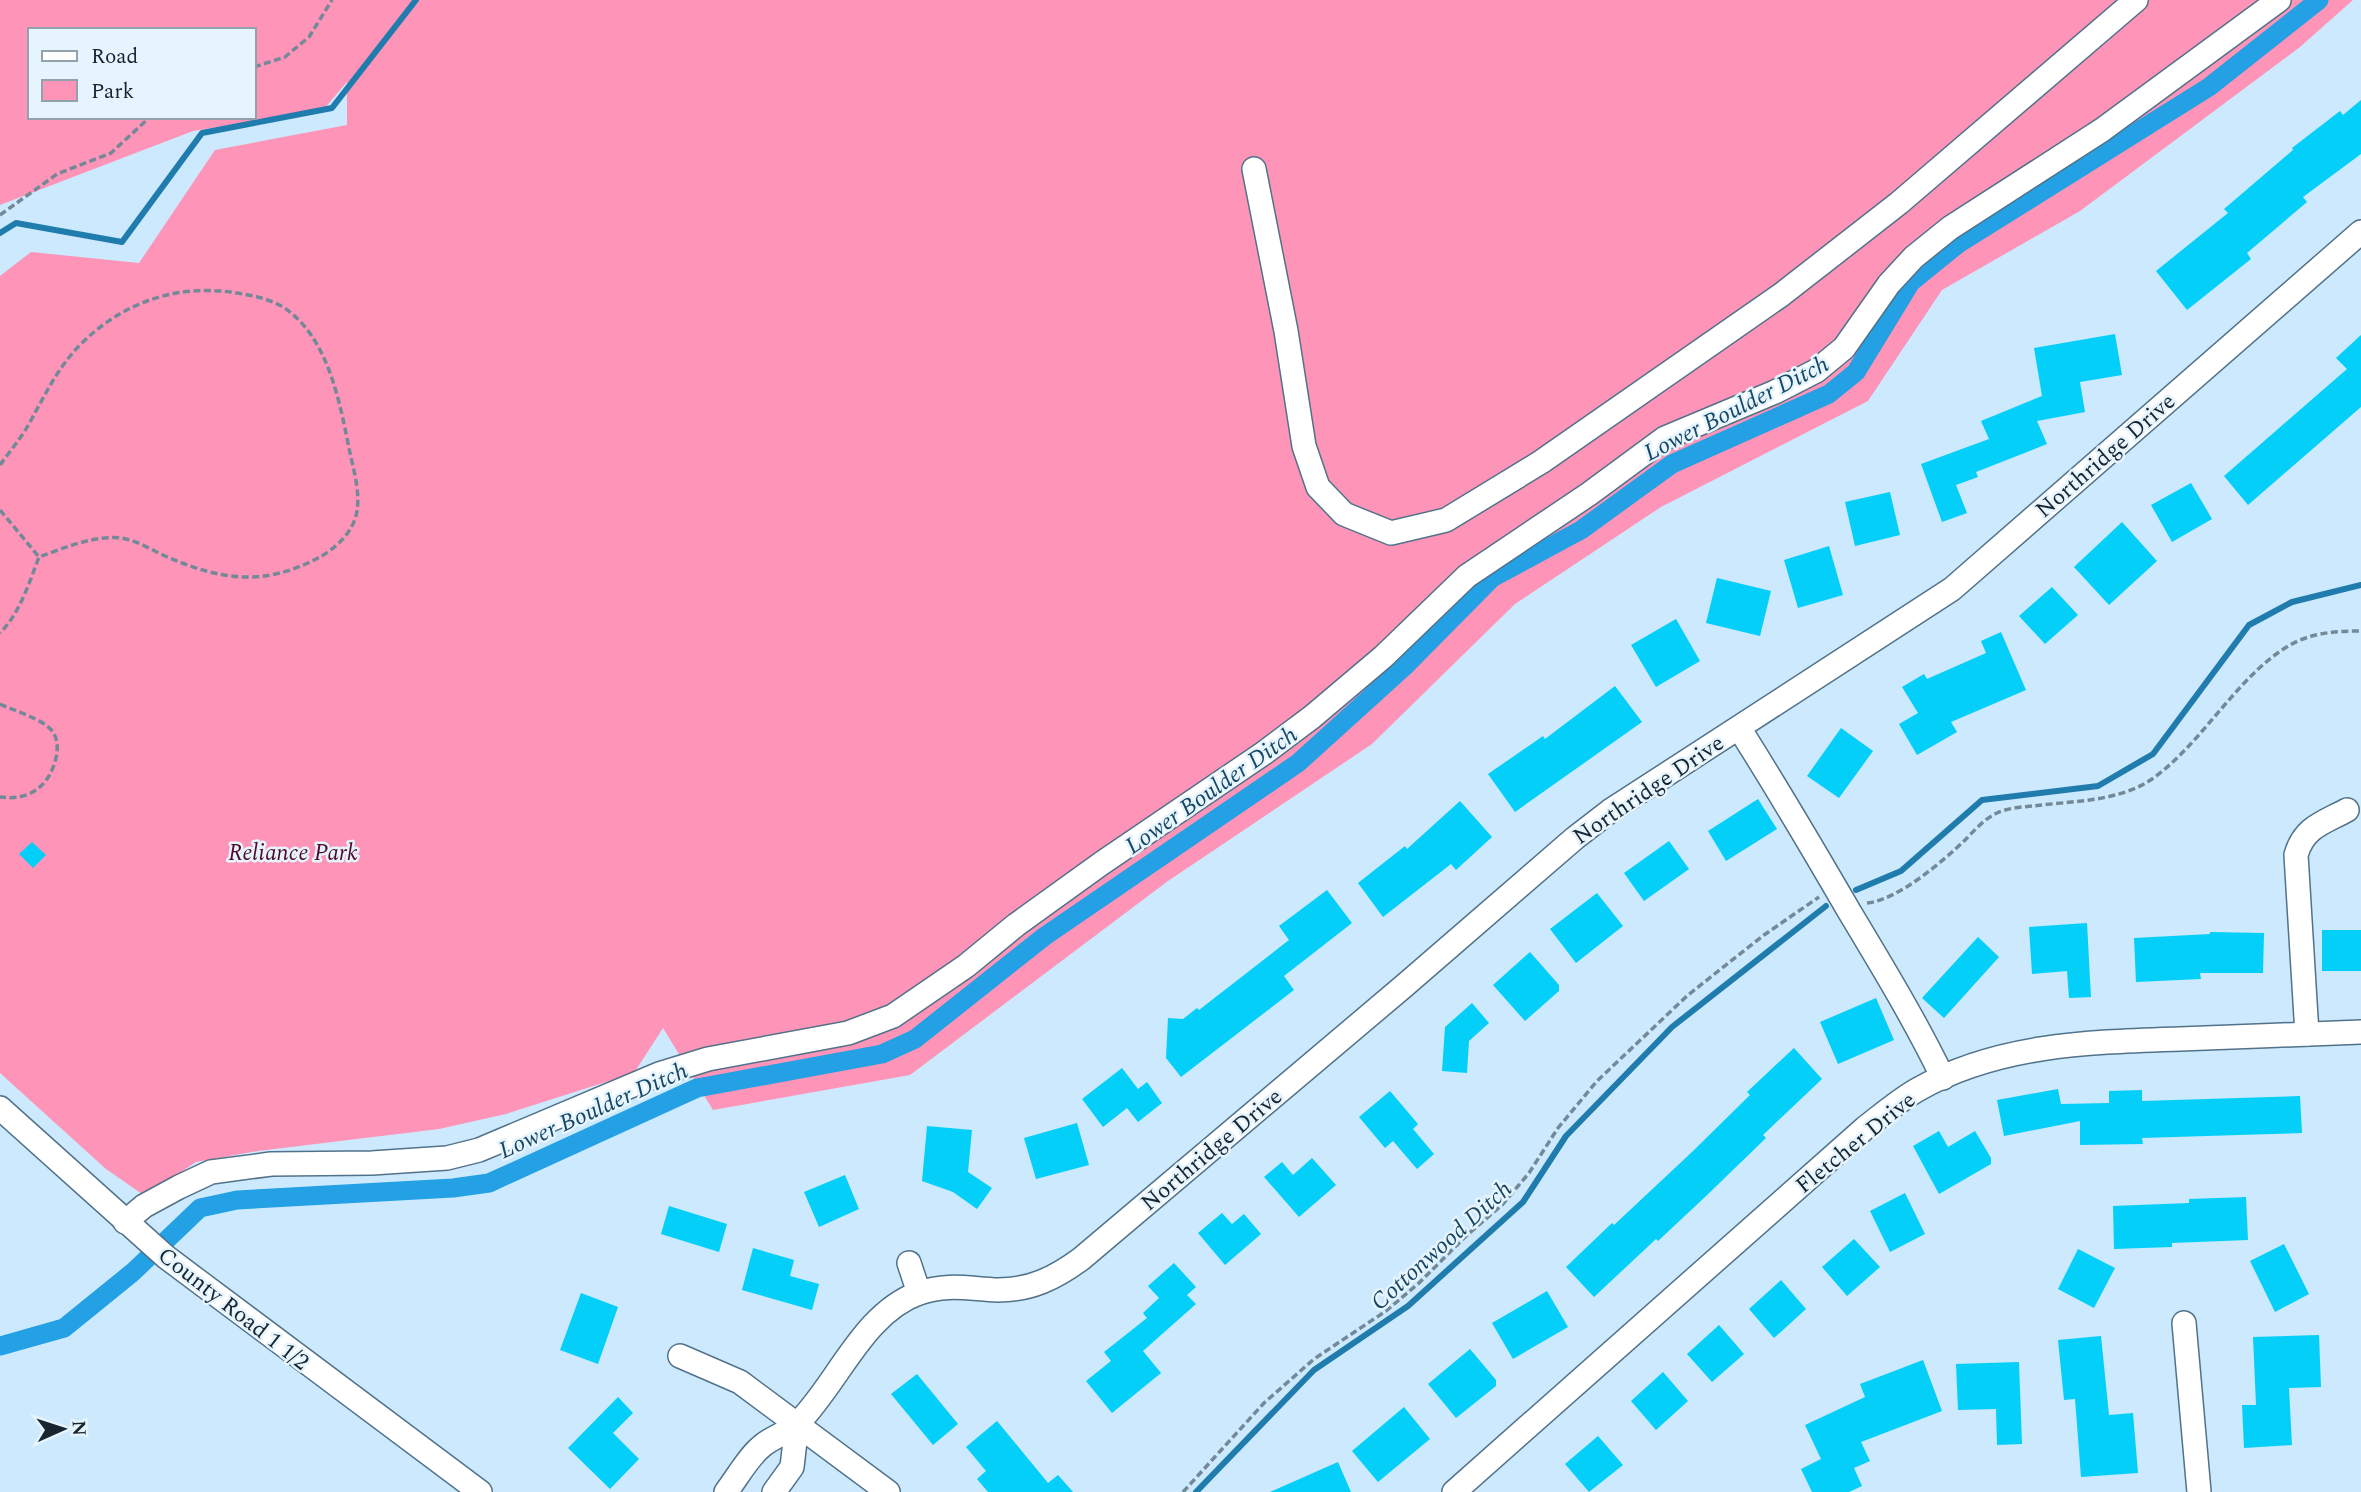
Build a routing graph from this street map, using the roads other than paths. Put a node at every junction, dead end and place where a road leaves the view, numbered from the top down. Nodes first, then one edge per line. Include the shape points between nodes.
1 (2136, 0) edge
2 (2279, 0) edge
3 (1254, 169) dead end
4 (2361, 232) edge
5 (1739, 728) junction
6 (2347, 810) dead end
7 (2361, 1032) edge
8 (2307, 1034) junction
9 (1943, 1078) junction
10 (0, 1108) edge
11 (133, 1229) junction
12 (909, 1263) dead end
13 (919, 1293) junction
14 (2184, 1323) dead end
15 (680, 1356) dead end
16 (797, 1424) junction
17 (480, 1492) edge
18 (726, 1492) edge
19 (774, 1492) edge
20 (888, 1492) edge
21 (1454, 1492) edge
22 (2199, 1492) edge

1 - 3 street via 1899,203 1780,295 1541,462 1446,520 1391,533 1344,514 1318,487 1304,446
2 - 11 street via 2102,130 1950,228 1914,257 1844,348 1816,371 1665,438 1477,569 1312,717 893,1016 848,1033 708,1059 659,1074 479,1150 447,1158 271,1164 211,1171 144,1206
4 - 5 street, Northridge Drive via 1952,589
5 - 9 street via 1791,810 1829,888 1855,908
5 - 13 street, Northridge Drive via 1575,838 1057,1276 1019,1289 955,1286
6 - 8 street via 2313,828 2301,839 2296,855
7 - 8 street, Fletcher Drive
8 - 9 street, Fletcher Drive via 2059,1045 1987,1060
9 - 21 street, Fletcher Drive via 1865,1128
10 - 11 street, County Road 1 1/2
11 - 17 street, County Road 1 1/2
12 - 13 street
13 - 16 street, Northridge Drive via 879,1319
14 - 22 street
15 - 16 street via 740,1382
16 - 18 street, Northridge Drive via 761,1446
16 - 19 street via 792,1467
16 - 20 street

